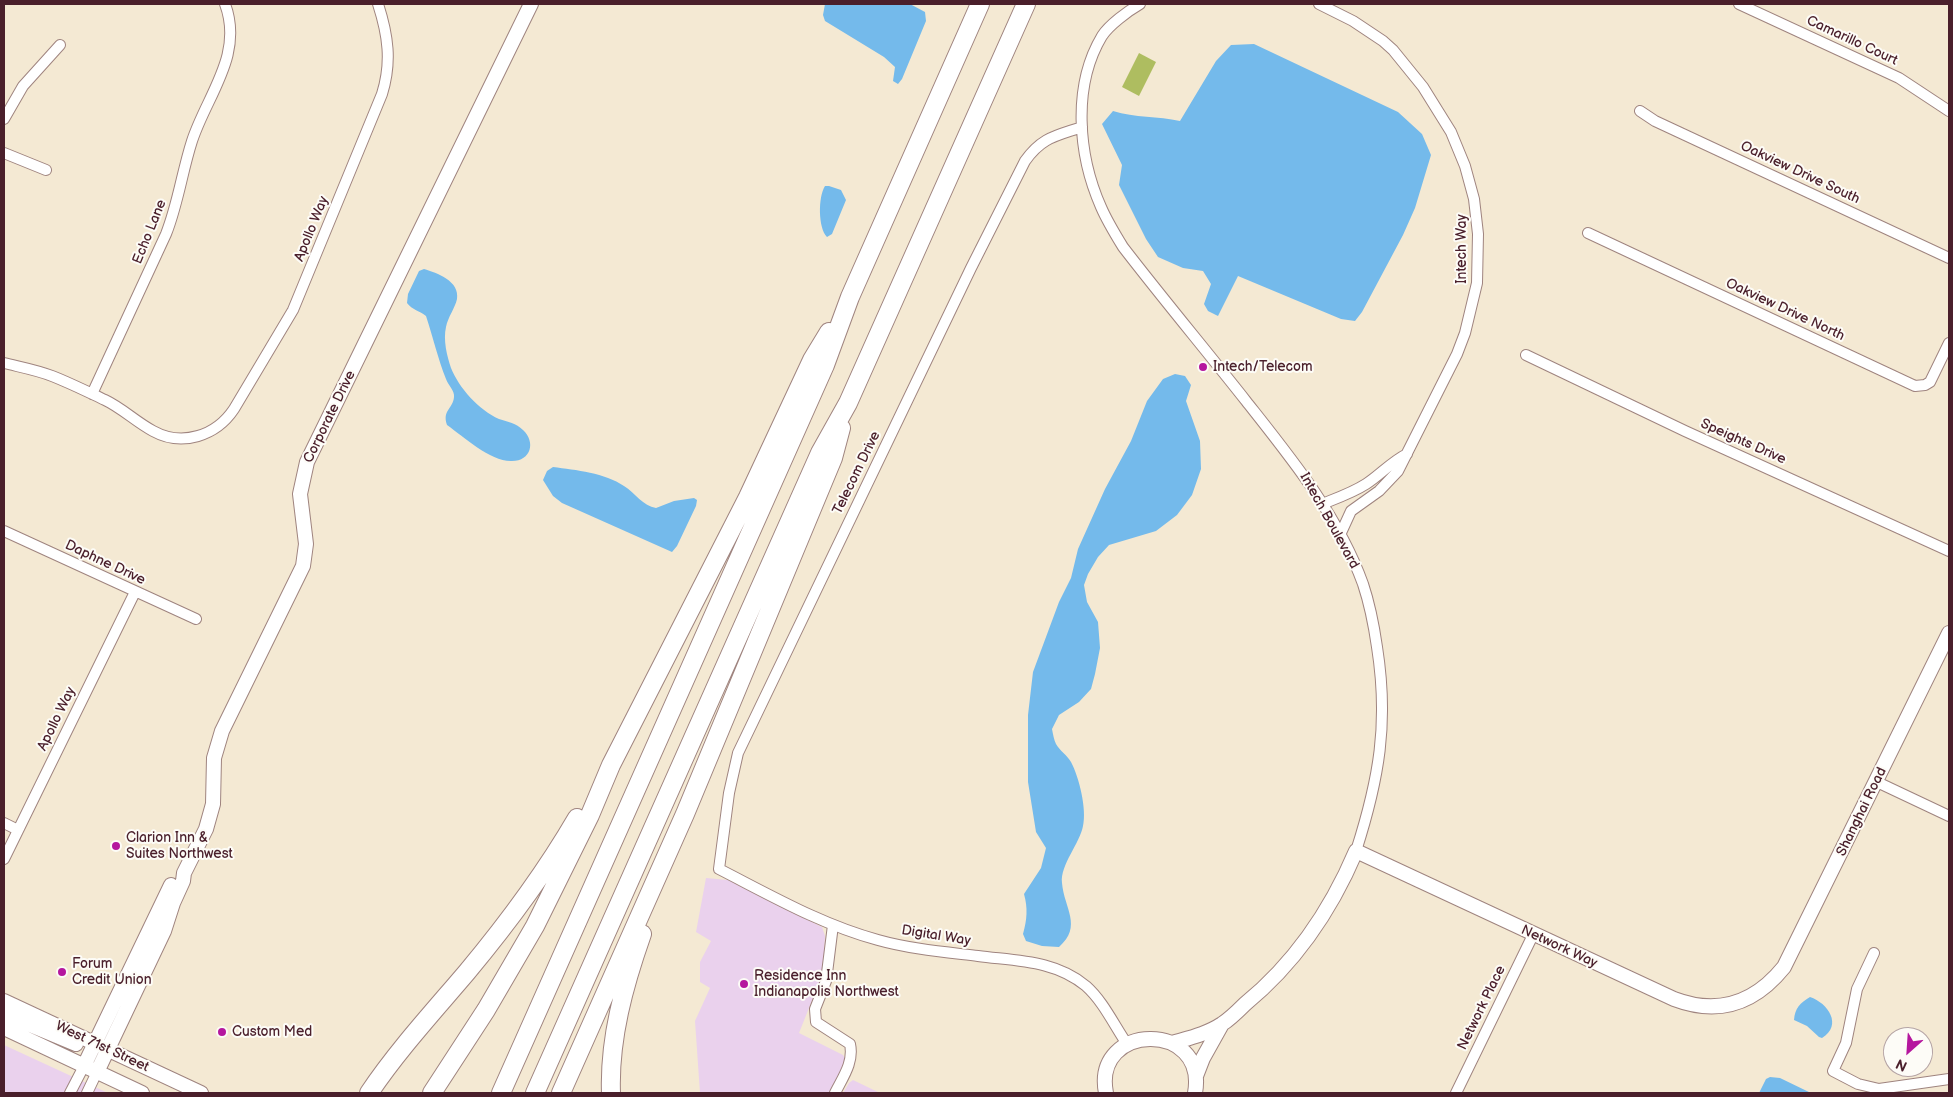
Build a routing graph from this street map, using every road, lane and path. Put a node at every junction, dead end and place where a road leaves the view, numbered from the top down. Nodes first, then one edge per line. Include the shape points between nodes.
1 (225, 4) edge
2 (378, 4) edge
3 (531, 4) edge
4 (980, 4) edge
5 (1026, 4) edge
6 (1140, 4) edge
7 (1319, 4) edge
8 (1739, 4) edge
9 (60, 45) dead end
10 (1640, 111) dead end
11 (1949, 111) edge
12 (4, 119) edge
13 (1082, 127) junction
14 (4, 153) edge
15 (46, 170) dead end
16 (1588, 233) dead end
17 (1949, 258) edge
18 (850, 297) junction
19 (1949, 343) edge
20 (1526, 355) dead end
21 (4, 363) edge
22 (92, 394) junction
23 (848, 403) junction
24 (1407, 454) junction
25 (1322, 504) junction
26 (4, 530) edge
27 (1340, 535) junction
28 (1949, 551) edge
29 (135, 592) junction
30 (196, 619) dead end
31 (1949, 633) edge
32 (611, 765) junction
33 (1877, 782) junction
34 (685, 814) junction
35 (1949, 816) edge
36 (4, 823) edge
37 (18, 830) junction
38 (1356, 851) junction
39 (4, 859) edge
40 (719, 869) joint
41 (184, 873) junction
42 (832, 925) junction
43 (1533, 935) junction
44 (1874, 953) dead end
45 (1767, 986) joint
46 (4, 1001) edge
47 (4, 1014) edge
48 (1222, 1024) junction
49 (4, 1028) edge
50 (1172, 1043) junction
51 (1127, 1044) junction
52 (93, 1046) junction
53 (108, 1050) junction
54 (84, 1066) junction
55 (97, 1072) junction
56 (1196, 1076) junction
57 (1949, 1079) edge
58 (1911, 1089) edge
59 (436, 1090) edge
60 (70, 1093) edge
61 (87, 1093) edge
62 (142, 1093) edge
63 (201, 1093) edge
64 (369, 1093) edge
65 (501, 1093) edge
66 (535, 1093) edge
67 (561, 1093) edge
68 (610, 1093) edge
69 (835, 1093) edge
70 (1106, 1093) edge
71 (1195, 1093) edge
72 (1456, 1093) edge

1 - 22 street, Echo Lane via 230,27 230,48 225,68 192,141 176,208 166,234
2 - 22 street, Apollo Way via 388,42 385,84 298,297 232,413 217,428 198,436 178,438 158,434 117,406
3 - 41 street, Corporate Drive via 307,462 300,494 305,560 222,731 214,758 210,818
4 - 18 highway
5 - 23 highway
6 - 13 street, Intech Boulevard via 1103,35 1090,63 1083,93
7 - 24 street, Intech Way via 1383,41 1423,87 1451,132 1474,199 1478,260 1473,303 1457,354
8 - 11 street, Camarillo Court via 1899,78
9 - 12 street via 26,81
10 - 17 street, Oakview Drive South via 1655,122
13 - 25 street, Intech Boulevard via 1093,185 1116,236 1299,468
13 - 40 street, Telecom Drive via 1035,146 971,268 738,753 728,793
14 - 15 street
16 - 19 street, Oakview Drive North via 1915,386 1930,382
18 - 32 highway via 812,360 748,497
18 - 65 highway via 825,365
20 - 28 street, Speights Drive
21 - 22 street via 52,376
23 - 34 highway via 833,458
23 - 66 highway via 820,453
24 - 25 street via 1365,485
24 - 27 street, Intech Way via 1390,482 1351,511
25 - 27 street, Intech Boulevard
26 - 29 street, Daphne Drive
27 - 38 street, Intech Boulevard via 1368,600 1382,694 1379,765
29 - 30 street, Daphne Drive
29 - 37 street, Apollo Way
31 - 33 street, Shanghai Road
32 - 59 highway via 535,926
32 - 64 highway via 515,911
33 - 35 street
33 - 45 street, Shanghai Road via 1784,966
34 - 67 highway
34 - 68 highway via 622,1000
36 - 37 street
37 - 39 street, Apollo Way
38 - 43 street, Network Way
38 - 48 street, Intech Boulevard via 1328,908 1298,951 1264,988
40 - 42 street, Digital Way
41 - 52 street, Corporate Drive via 174,879
41 - 53 street, Corporate Drive via 164,931
42 - 51 street, Digital Way via 878,940 952,953 1035,962 1061,970 1090,990
42 - 69 street via 826,981 815,1009 816,1022 850,1044 851,1062
43 - 45 street, Network Way via 1688,1004 1711,1007 1732,1004
43 - 72 street, Network Place
44 - 58 street via 1858,986 1846,1043 1833,1071 1872,1088
46 - 52 street, West 71st Street
47 - 52 street via 67,1041
48 - 50 street, Intech Boulevard via 1198,1036
48 - 56 street, Intech Boulevard
49 - 54 street, West 71st Street
50 - 51 street via 1148,1038
50 - 56 street via 1189,1058
51 - 70 street via 1108,1067
52 - 53 street, West 71st Street
52 - 54 street, Corporate Drive
53 - 55 street, Corporate Drive
53 - 63 street, West 71st Street
54 - 55 street, West 71st Street
54 - 60 street
55 - 61 street
55 - 62 street, West 71st Street
56 - 71 street
57 - 58 street

